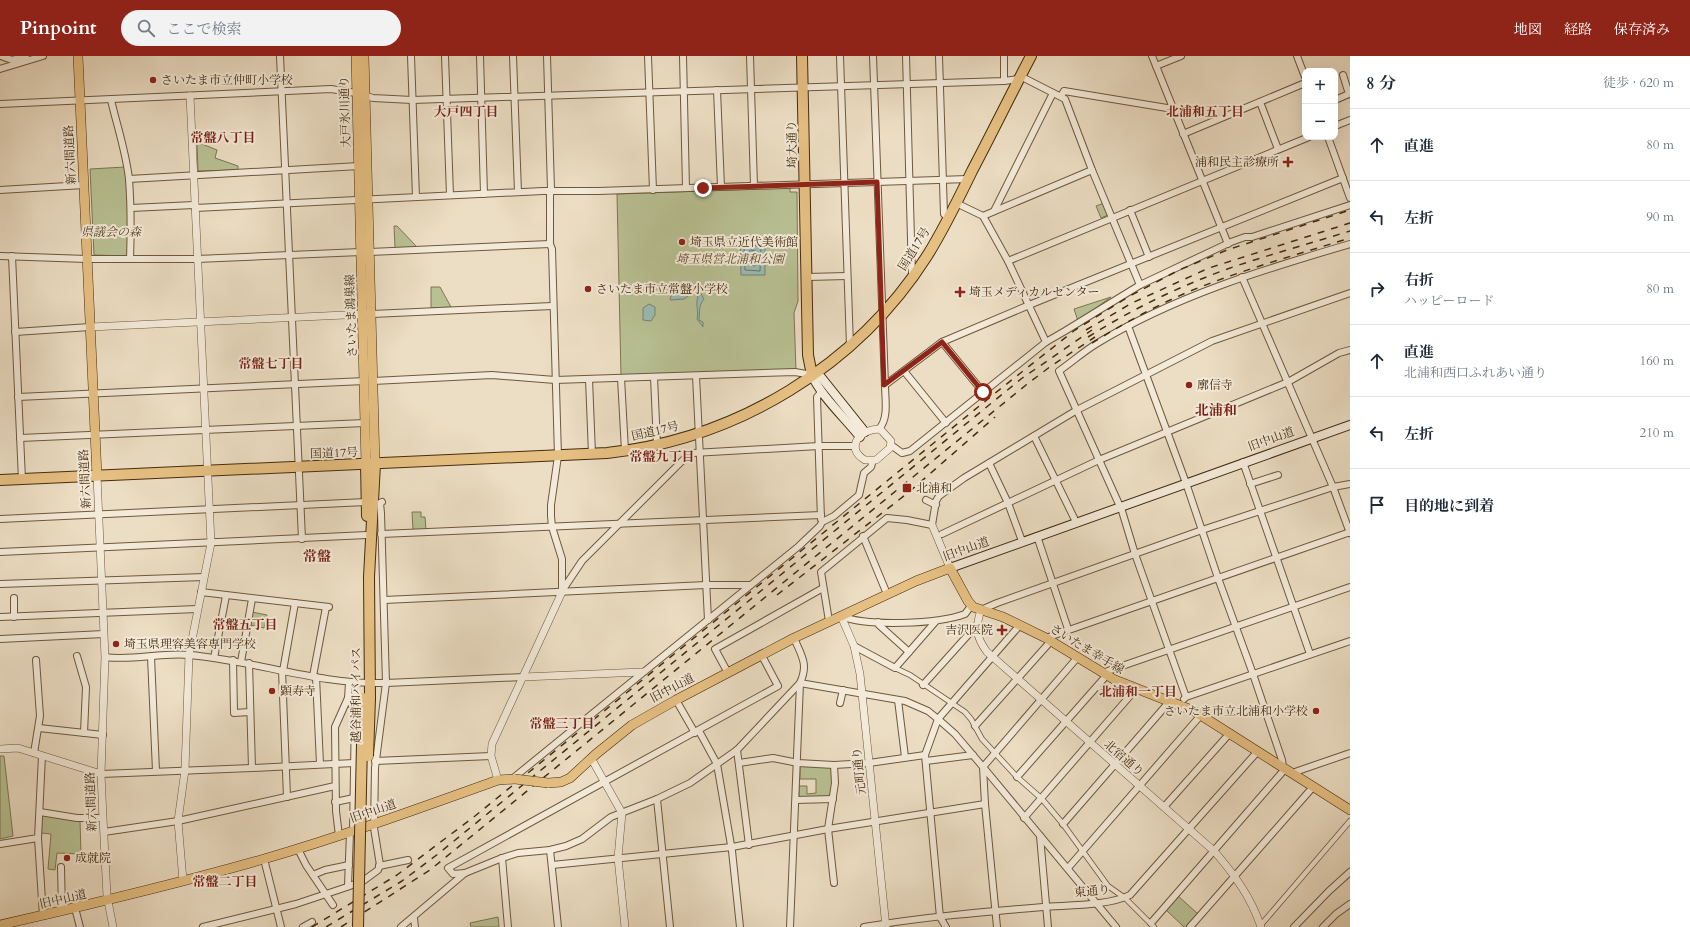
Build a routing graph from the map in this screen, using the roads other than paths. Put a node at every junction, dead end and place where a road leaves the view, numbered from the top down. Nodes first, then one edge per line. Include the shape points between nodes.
1 (1, 56) edge
2 (26, 56) edge
3 (43, 56) edge
4 (78, 56) edge
5 (280, 56) edge
6 (356, 56) edge
7 (364, 56) edge
8 (411, 56) edge
9 (445, 56) edge
10 (480, 56) edge
11 (513, 56) edge
12 (546, 56) edge
13 (648, 56) edge
14 (683, 56) edge
15 (750, 56) edge
16 (802, 56) edge
17 (840, 56) edge
18 (873, 56) edge
19 (906, 56) edge
20 (939, 56) edge
21 (1004, 56) edge
22 (1031, 56) edge
23 (1152, 56) edge
24 (1181, 56) edge
25 (1297, 56) edge
26 (1156, 66) junction
27 (0, 69) edge
28 (1302, 69) edge
29 (1343, 75) dead end
30 (1020, 78) junction
31 (1004, 81) junction
32 (939, 83) junction
33 (907, 84) junction
34 (1302, 84) edge
35 (874, 85) junction
36 (841, 86) junction
37 (804, 87) junction
38 (752, 89) junction
39 (717, 90) junction
40 (684, 91) junction
41 (282, 92) junction
42 (649, 92) junction
43 (1054, 93) junction
44 (361, 94) junction
45 (548, 95) junction
46 (190, 96) junction
47 (514, 96) junction
48 (1061, 96) junction
49 (481, 98) junction
50 (447, 99) junction
51 (1338, 99) edge
52 (80, 100) junction
53 (111, 100) junction
54 (412, 100) junction
55 (1260, 102) junction
56 (0, 104) edge
57 (1173, 109) junction
58 (1350, 120) edge
59 (1338, 125) edge
60 (1183, 134) junction
61 (1302, 140) edge
62 (1329, 140) edge
63 (1278, 150) junction
64 (363, 166) junction
65 (1092, 170) junction
66 (285, 171) junction
67 (193, 175) junction
68 (1342, 178) junction
69 (128, 179) junction
70 (968, 179) junction
71 (943, 180) junction
72 (1202, 180) junction
73 (910, 181) junction
74 (877, 182) junction
75 (844, 183) junction
76 (805, 184) junction
77 (84, 185) junction
78 (754, 186) junction
79 (721, 187) junction
80 (686, 188) junction
81 (0, 190) edge
82 (653, 190) junction
83 (518, 192) junction
84 (550, 192) junction
85 (484, 194) junction
86 (450, 196) junction
87 (416, 197) junction
88 (1350, 198) edge
89 (364, 199) junction
90 (956, 203) junction
91 (287, 204) junction
92 (1350, 205) edge
93 (195, 207) junction
94 (131, 208) junction
95 (1130, 210) junction
96 (994, 211) junction
97 (983, 216) junction
98 (1113, 217) junction
99 (948, 219) junction
100 (1221, 228) junction
101 (550, 244) junction
102 (1228, 244) junction
103 (1350, 244) edge
104 (366, 252) junction
105 (289, 255) junction
106 (0, 256) edge
107 (12, 256) junction
108 (1149, 257) junction
109 (87, 259) junction
110 (130, 259) junction
111 (197, 259) junction
112 (1008, 261) junction
113 (1132, 264) junction
114 (847, 276) junction
115 (807, 277) junction
116 (912, 277) junction
117 (1242, 277) junction
118 (1140, 285) junction
119 (1350, 293) edge
120 (1029, 305) junction
121 (552, 306) junction
122 (367, 314) junction
123 (882, 315) junction
124 (292, 318) junction
125 (201, 323) junction
126 (1262, 323) junction
127 (1128, 326) junction
128 (90, 327) junction
129 (15, 332) junction
130 (942, 342) junction
131 (1046, 342) junction
132 (850, 346) junction
133 (1350, 350) edge
134 (904, 371) junction
135 (1146, 374) junction
136 (812, 375) junction
137 (696, 376) junction
138 (654, 377) junction
139 (621, 378) junction
140 (589, 379) junction
141 (555, 380) junction
142 (369, 381) junction
143 (1288, 382) junction
144 (295, 384) junction
145 (884, 385) junction
146 (204, 389) junction
147 (822, 391) junction
148 (983, 392) junction
149 (94, 394) junction
150 (18, 397) junction
151 (1077, 410) junction
152 (946, 423) junction
153 (365, 424) junction
154 (1350, 425) edge
155 (297, 426) junction
156 (879, 429) junction
157 (206, 430) junction
158 (1167, 431) junction
159 (698, 433) junction
160 (862, 434) junction
161 (95, 435) junction
162 (1034, 436) junction
163 (20, 438) junction
164 (1312, 438) junction
165 (657, 445) junction
166 (891, 445) junction
167 (819, 446) junction
168 (855, 446) junction
169 (625, 451) junction
170 (699, 452) junction
171 (592, 454) junction
172 (558, 456) junction
173 (873, 460) junction
174 (1099, 460) junction
175 (1243, 462) junction
176 (989, 463) junction
177 (371, 464) junction
178 (298, 468) junction
179 (208, 472) junction
180 (1278, 475) dead end
181 (97, 476) junction
182 (0, 480) edge
183 (22, 480) junction
184 (1055, 480) junction
185 (1186, 483) junction
186 (1250, 484) junction
187 (1350, 484) edge
188 (1333, 487) junction
189 (926, 500) dead end
190 (366, 502) junction
191 (382, 502) dead end
192 (1008, 503) junction
193 (936, 505) junction
194 (300, 506) junction
195 (1120, 506) junction
196 (209, 510) junction
197 (1259, 510) junction
198 (99, 515) junction
199 (821, 515) junction
200 (0, 519) edge
201 (703, 520) junction
202 (822, 522) junction
203 (1076, 522) junction
204 (619, 524) junction
205 (932, 525) junction
206 (552, 527) junction
207 (1202, 530) junction
208 (1350, 532) edge
209 (381, 534) junction
210 (942, 534) dead end
211 (367, 535) junction
212 (863, 536) junction
213 (1037, 536) junction
214 (302, 539) junction
215 (1022, 541) junction
216 (212, 543) junction
217 (100, 546) junction
218 (0, 552) edge
219 (1135, 554) junction
220 (1276, 558) junction
221 (950, 568) junction
222 (204, 577) junction
223 (1218, 578) junction
224 (102, 580) junction
225 (1052, 583) junction
226 (0, 584) edge
227 (706, 585) junction
228 (750, 585) junction
229 (823, 588) junction
230 (1350, 588) edge
231 (201, 592) junction
232 (562, 592) junction
233 (887, 594) junction
234 (226, 596) junction
235 (14, 598) dead end
236 (252, 599) junction
237 (384, 600) junction
238 (1151, 601) junction
239 (295, 603) junction
240 (971, 606) junction
241 (1293, 607) junction
242 (197, 609) junction
243 (981, 610) junction
244 (103, 612) junction
245 (841, 616) junction
246 (0, 617) edge
247 (14, 617) junction
248 (708, 620) junction
249 (829, 621) junction
250 (936, 621) junction
251 (878, 622) junction
252 (977, 625) junction
253 (1020, 625) junction
254 (1236, 627) junction
255 (1068, 629) junction
256 (104, 634) junction
257 (0, 638) edge
258 (794, 638) junction
259 (1048, 639) junction
260 (1350, 640) edge
261 (854, 646) junction
262 (1169, 650) junction
263 (909, 652) junction
264 (761, 654) junction
265 (1310, 654) junction
266 (189, 655) junction
267 (77, 656) dead end
268 (105, 657) junction
269 (151, 657) junction
270 (992, 657) junction
271 (214, 658) junction
272 (1078, 658) junction
273 (36, 660) dead end
274 (233, 660) junction
275 (240, 662) junction
276 (248, 663) junction
277 (895, 668) junction
278 (282, 670) junction
279 (642, 672) junction
280 (728, 673) junction
281 (1104, 674) junction
282 (1253, 674) junction
283 (314, 677) junction
284 (523, 677) junction
285 (1017, 679) junction
286 (349, 683) junction
287 (366, 683) junction
288 (386, 683) junction
289 (800, 683) junction
290 (923, 685) junction
291 (1136, 689) junction
292 (843, 690) junction
293 (862, 693) junction
294 (348, 698) junction
295 (366, 698) junction
296 (676, 700) junction
297 (898, 700) junction
298 (1041, 700) junction
299 (1170, 701) junction
300 (1183, 701) junction
301 (840, 703) dead end
302 (952, 703) junction
303 (250, 712) junction
304 (1201, 715) junction
305 (938, 719) junction
306 (1066, 722) junction
307 (975, 726) junction
308 (39, 728) junction
309 (697, 732) junction
310 (84, 733) junction
311 (1230, 733) junction
312 (103, 736) junction
313 (1090, 743) junction
314 (0, 748) edge
315 (737, 750) junction
316 (1258, 751) junction
317 (34, 753) junction
318 (995, 753) junction
319 (1350, 753) edge
320 (973, 755) junction
321 (42, 756) junction
322 (491, 756) junction
323 (905, 757) junction
324 (591, 758) junction
325 (925, 758) junction
326 (375, 761) junction
327 (354, 762) junction
328 (335, 763) junction
329 (739, 763) junction
330 (798, 763) junction
331 (869, 763) junction
332 (320, 764) junction
333 (717, 764) junction
334 (834, 765) junction
335 (1115, 765) junction
336 (287, 767) junction
337 (983, 767) junction
338 (252, 768) junction
339 (186, 770) junction
340 (1286, 770) junction
341 (156, 771) junction
342 (101, 774) junction
343 (1017, 777) junction
344 (513, 779) junction
345 (498, 780) junction
346 (606, 782) junction
347 (335, 786) junction
348 (1140, 786) junction
349 (1313, 787) junction
350 (288, 797) junction
351 (354, 798) junction
352 (657, 799) junction
353 (832, 799) junction
354 (1042, 799) junction
355 (796, 800) junction
356 (336, 802) junction
357 (985, 804) junction
358 (1164, 808) junction
359 (1350, 810) edge
360 (40, 812) junction
361 (930, 812) junction
362 (622, 813) junction
363 (103, 818) junction
364 (1024, 818) junction
365 (178, 821) junction
366 (876, 821) junction
367 (1350, 821) edge
368 (374, 824) junction
369 (1063, 824) junction
370 (828, 829) junction
371 (1189, 830) junction
372 (104, 832) junction
373 (352, 832) junction
374 (794, 835) junction
375 (339, 836) junction
376 (1040, 836) junction
377 (38, 838) junction
378 (0, 844) edge
379 (749, 845) junction
380 (732, 847) junction
381 (298, 849) junction
382 (550, 850) junction
383 (1083, 851) junction
384 (1214, 851) junction
385 (662, 855) junction
386 (502, 858) junction
387 (618, 858) junction
388 (264, 859) junction
389 (408, 860) dead end
390 (552, 865) junction
391 (349, 866) junction
392 (379, 866) junction
393 (61, 867) dead end
394 (1068, 868) junction
395 (1350, 872) edge
396 (466, 873) junction
397 (313, 875) junction
398 (1235, 876) junction
399 (183, 881) junction
400 (834, 883) dead end
401 (348, 886) junction
402 (326, 894) junction
403 (1125, 898) junction
404 (108, 900) junction
405 (1097, 903) junction
406 (334, 904) dead end
407 (1350, 904) edge
408 (1046, 907) junction
409 (75, 908) junction
410 (276, 910) junction
411 (62, 911) junction
412 (996, 911) junction
413 (43, 916) junction
414 (940, 917) junction
415 (414, 918) junction
416 (312, 922) dead end
417 (0, 925) edge
418 (886, 925) edge
419 (1152, 925) edge
420 (80, 927) edge
421 (113, 927) edge
422 (203, 927) edge
423 (281, 927) edge
424 (303, 927) edge
425 (358, 927) edge
426 (364, 927) edge
427 (401, 927) edge
428 (415, 927) edge
429 (508, 927) edge
430 (558, 927) edge
431 (625, 927) edge
432 (670, 927) edge
433 (740, 927) edge
434 (790, 927) edge
435 (864, 927) edge
436 (946, 927) edge
437 (997, 927) edge
438 (1048, 927) edge
439 (1116, 927) edge
440 (1190, 927) edge
441 (1260, 927) edge
442 (1294, 927) edge
443 (1323, 927) edge

1 - 2 street via 12,60
3 - 27 street
4 - 52 main road, 新六間道路
5 - 41 street
6 - 44 main road, 大戸氷川通り
7 - 44 main road, 大戸氷川通り
8 - 54 street
9 - 50 street
10 - 49 street
11 - 47 street
12 - 45 street
13 - 42 street
14 - 40 street
15 - 38 street
16 - 37 highway, 埼大通り
17 - 36 street
18 - 35 street
19 - 33 street
20 - 32 street
21 - 31 street
22 - 30 highway, 国道17号
23 - 26 street
24 - 26 street
25 - 28 street
26 - 57 street
29 - 51 street via 1349,94
30 - 31 street
30 - 43 street
30 - 70 highway, 国道17号
31 - 32 street
32 - 33 street
32 - 71 street
33 - 35 street
33 - 73 street
34 - 55 street
35 - 36 street
35 - 74 street
36 - 37 street
36 - 75 street
37 - 38 street
37 - 76 highway, 埼大通り
38 - 39 street
38 - 78 street
39 - 40 street
39 - 79 street
40 - 42 street
40 - 80 street
41 - 44 street via 331,89
41 - 46 street
41 - 66 street
42 - 45 street
42 - 82 street
43 - 48 street
43 - 96 street
44 - 54 street via 373,98
44 - 64 main road, 大戸氷川通り
45 - 47 street
45 - 84 street
46 - 53 street
46 - 67 street
47 - 49 street
47 - 83 street
48 - 57 street via 1064,91
48 - 65 street via 1065,99
49 - 50 street
49 - 85 street
50 - 54 street
50 - 86 street
52 - 53 street
52 - 56 street
52 - 77 main road, 新六間道路
53 - 69 street via 126,159
54 - 87 street
55 - 60 street
55 - 63 street
57 - 60 street
58 - 59 street
60 - 72 street
61 - 63 street
62 - 68 street
63 - 72 street
64 - 66 street
64 - 89 main road, さいたま鴻巣線
65 - 96 street
65 - 98 street
66 - 67 street
66 - 91 street
67 - 69 street
67 - 93 street
68 - 88 street
68 - 100 street
69 - 94 street
70 - 71 street
70 - 90 highway, 国道17号
71 - 73 street
71 - 99 street via 944,214
72 - 95 street
72 - 100 street
73 - 74 street
73 - 116 street
74 - 75 street
74 - 123 street
75 - 76 street
75 - 114 street
76 - 78 street
76 - 115 highway, 埼大通り
77 - 81 street
77 - 109 main road, 新六間道路
78 - 79 street
79 - 80 street
80 - 82 street
82 - 84 street
83 - 84 street
83 - 85 street
84 - 101 street
85 - 86 street
86 - 87 street
87 - 89 street
89 - 91 street
89 - 104 main road, さいたま鴻巣線
90 - 97 street
90 - 99 highway, 国道17号
91 - 93 street
91 - 105 street
92 - 102 street
93 - 94 street
93 - 111 street
94 - 110 street
95 - 98 street
95 - 108 street
96 - 97 street
97 - 112 street
98 - 112 street
98 - 113 street
99 - 116 highway, 国道17号
100 - 102 street
100 - 108 street
101 - 104 street
101 - 121 street
102 - 118 street
103 - 117 street
104 - 105 street
104 - 122 main road, さいたま鴻巣線
105 - 111 street
105 - 124 street
106 - 107 street
107 - 109 street
107 - 129 street
108 - 113 street
109 - 110 street
109 - 128 main road, 新六間道路
110 - 111 street
111 - 125 street
112 - 120 street
113 - 118 street
113 - 120 street
114 - 115 street
114 - 132 street
115 - 136 highway, 埼大通り via 808,355
116 - 123 highway, 国道17号
117 - 126 street
117 - 127 street via 1192,295
118 - 131 street
119 - 126 street
120 - 130 street
120 - 131 street
121 - 122 street
121 - 141 street
122 - 124 street
122 - 142 main road, さいたま鴻巣線
123 - 132 highway, 国道17号
123 - 145 street
124 - 125 street
124 - 144 street
125 - 128 street
125 - 146 street
126 - 135 street via 1212,341
126 - 143 street
127 - 135 street
127 - 151 street via 1095,345 1060,371
128 - 129 street
128 - 149 main road, 新六間道路
129 - 150 street
130 - 134 street
130 - 148 street
131 - 148 street
132 - 136 highway, 国道17号
133 - 143 street via 1339,353
134 - 145 street
134 - 152 street
135 - 151 street
135 - 158 street
136 - 137 street via 795,372
136 - 147 main road
136 - 159 highway, 国道17号 via 761,407
136 - 160 main road via 821,377
137 - 138 street
137 - 159 street
138 - 139 street
138 - 165 street
139 - 140 street
139 - 169 street
140 - 141 street
140 - 171 street
141 - 142 street via 492,375
141 - 172 street
142 - 144 street
142 - 153 main road, さいたま鴻巣線
142 - 177 main road, さいたま鴻巣線
143 - 158 street
143 - 164 street
144 - 146 street
144 - 155 street
145 - 156 street via 885,418
146 - 149 street
146 - 157 street
147 - 160 main road
147 - 167 street via 817,397
148 - 152 street
149 - 150 street
149 - 161 main road, 新六間道路
150 - 163 street
151 - 162 street
151 - 174 street
152 - 166 street via 908,453 902,453
153 - 155 street
153 - 177 main road, さいたま鴻巣線
154 - 164 main road, 旧中山道
155 - 157 street
155 - 178 street
156 - 160 street
156 - 166 street
157 - 161 street
157 - 179 street
158 - 174 street
158 - 185 street
159 - 165 highway, 国道17号
159 - 170 street
160 - 168 street
161 - 163 street
161 - 181 main road, 新六間道路
162 - 176 street
162 - 184 street
163 - 183 street
164 - 175 main road, 旧中山道
164 - 188 street
165 - 169 highway, 国道17号
166 - 173 street
167 - 168 street
167 - 170 street
167 - 199 street
168 - 173 street via 862,458
169 - 171 highway, 国道17号
170 - 201 street
170 - 204 street via 684,460
171 - 172 highway, 国道17号
172 - 177 highway, 国道17号
172 - 206 street via 551,505
173 - 202 street via 864,473 859,495 834,516
174 - 184 street
174 - 195 street
175 - 185 main road, 旧中山道
175 - 186 street
176 - 192 street
176 - 193 street via 939,496
177 - 178 highway, 国道17号
177 - 190 highway, 越谷浦和バイパス
177 - 287 highway, 越谷浦和バイパス
178 - 179 highway, 国道17号
178 - 194 street
179 - 181 highway, 国道17号
179 - 196 street
180 - 186 street
181 - 183 highway, 国道17号
181 - 198 street, 新六間道路
182 - 183 highway, 国道17号
184 - 192 street
184 - 203 street
185 - 195 main road, 旧中山道
185 - 207 street
186 - 197 street
187 - 188 street
188 - 197 street
188 - 208 street
189 - 193 street
190 - 194 street
190 - 211 highway, 越谷浦和バイパス
191 - 209 street
192 - 210 street
192 - 215 street
193 - 205 street
194 - 196 street
194 - 214 street
195 - 203 main road, 旧中山道
195 - 219 street
196 - 198 street
196 - 216 street
197 - 207 street
197 - 220 street
198 - 200 street
198 - 217 street, 新六間道路
199 - 201 street
199 - 202 street
201 - 204 street
201 - 227 street
202 - 228 street via 799,546
203 - 213 main road, 旧中山道
204 - 206 street
204 - 232 street via 582,561
205 - 212 street via 887,518
205 - 221 street
206 - 209 street
206 - 232 street via 562,559
207 - 219 street
207 - 223 street
208 - 220 street
209 - 237 street
211 - 214 street
211 - 287 highway, 越谷浦和バイパス
212 - 229 street via 821,572
212 - 233 street
213 - 215 main road, 旧中山道
213 - 225 street
214 - 216 street
215 - 221 main road, 旧中山道
216 - 217 street
216 - 222 street
217 - 218 street
217 - 224 street, 新六間道路
219 - 225 street
219 - 238 street
220 - 223 street
220 - 241 street
221 - 233 main road, 旧中山道
221 - 240 main road
222 - 224 street
222 - 231 street
223 - 238 street
223 - 254 street
224 - 226 street
224 - 244 street, 新六間道路
225 - 243 street
225 - 255 street
227 - 228 street
227 - 232 street
227 - 248 street
228 - 248 street
229 - 249 street
229 - 280 street via 715,649
230 - 241 street
231 - 234 street
231 - 242 street
232 - 237 street
232 - 284 street
233 - 245 main road, 旧中山道
234 - 236 street
234 - 271 street
235 - 247 street
236 - 239 street
236 - 275 street
237 - 288 street
238 - 255 street
238 - 262 street
239 - 278 street
239 - 283 street via 328,607
240 - 243 main road, さいたま幸手線
240 - 250 street via 965,614
241 - 254 street
241 - 265 street
242 - 244 street
242 - 266 street
243 - 252 street
243 - 253 main road, さいたま幸手線
244 - 247 street
244 - 256 street, 新六間道路
245 - 249 main road, 旧中山道
245 - 251 street
245 - 261 street, 元町通り
246 - 247 street
248 - 279 street
249 - 258 main road, 旧中山道
250 - 251 street
250 - 263 street
251 - 263 street
252 - 270 street, 北宿通り via 979,638
252 - 290 street
253 - 259 main road, さいたま幸手線
253 - 270 street
254 - 262 street
254 - 282 street
255 - 259 street
256 - 257 street
256 - 268 street, 新六間道路
258 - 264 main road, 旧中山道
258 - 289 street via 805,664
259 - 272 main road, さいたま幸手線
259 - 285 street
260 - 265 street
261 - 277 street
261 - 293 street, 元町通り
262 - 281 street
262 - 300 street
263 - 277 street
264 - 280 main road, 旧中山道
264 - 309 street via 778,686
265 - 282 street
266 - 269 street
266 - 271 street
266 - 339 street
267 - 310 street via 86,687
268 - 269 street
268 - 312 street, 新六間道路
269 - 341 street
270 - 285 street, 北宿通り
270 - 302 street
271 - 274 street
272 - 281 main road, さいたま幸手線
272 - 298 street
273 - 308 street via 40,702
274 - 275 street
274 - 303 street via 234,713
275 - 276 street
276 - 278 street
276 - 303 street
277 - 290 street
278 - 283 street
278 - 336 street
279 - 284 street
279 - 344 street
280 - 296 main road, 旧中山道
281 - 291 main road, さいたま幸手線
281 - 306 street
282 - 300 street
282 - 340 street
283 - 286 street
283 - 332 street
284 - 288 street
284 - 322 street via 492,744
285 - 298 street, 北宿通り
285 - 307 street
286 - 287 street
286 - 294 street
287 - 288 street
287 - 295 highway, 越谷浦和バイパス
288 - 326 street
289 - 292 street
289 - 315 street
289 - 330 street
290 - 302 street
291 - 299 main road, さいたま幸手線
291 - 313 street
292 - 293 street
292 - 301 street
293 - 297 street
293 - 331 street, 元町通り
294 - 327 street via 355,711
294 - 328 street via 335,727
295 - 425 highway, 越谷浦和バイパス, bridge
295 - 426 highway, 越谷浦和バイパス, bridge
296 - 309 street
296 - 324 main road, 旧中山道 via 638,721
297 - 305 street via 928,711
297 - 323 street
298 - 306 street, 北宿通り
298 - 318 street
299 - 300 main road, さいたま幸手線
299 - 335 street
300 - 304 main road, さいたま幸手線
302 - 305 street
302 - 307 street via 965,712
303 - 338 street
304 - 311 main road, さいたま幸手線
304 - 348 street
305 - 320 street
305 - 325 street
306 - 313 street, 北宿通り
306 - 343 street
307 - 318 street via 982,739
308 - 310 street
308 - 317 street
309 - 333 street
309 - 346 street
310 - 312 street
311 - 316 main road, さいたま幸手線
311 - 358 street
312 - 342 street, 新六間道路
313 - 335 street, 北宿通り
313 - 354 street
314 - 317 street via 18,748
315 - 329 street
315 - 333 street
316 - 340 main road, さいたま幸手線
316 - 371 street, 東通り
317 - 321 street
318 - 337 street
318 - 343 street
319 - 340 street
320 - 325 street
320 - 337 street
321 - 342 street
321 - 360 street
322 - 326 street
322 - 345 street
323 - 325 street
323 - 331 street
324 - 344 main road, 旧中山道, bridge via 565,780 556,783
324 - 346 street
325 - 361 street
326 - 368 street
327 - 328 street
327 - 351 street
328 - 332 street
328 - 347 street
329 - 330 street via 773,758
329 - 379 street
330 - 334 street
330 - 355 street
331 - 334 street
331 - 366 street, 元町通り
332 - 336 street
333 - 352 street via 690,783
333 - 380 street
334 - 353 street via 835,783
335 - 348 street, 北宿通り
335 - 369 street
336 - 338 street
336 - 350 street
337 - 357 street
337 - 364 street
338 - 339 street
339 - 341 street
339 - 365 street
340 - 349 main road, さいたま幸手線
340 - 384 street
341 - 342 street
342 - 363 street, 新六間道路
343 - 354 street
344 - 345 main road, 旧中山道
345 - 368 main road, 旧中山道
346 - 362 street
346 - 396 street via 448,868 453,874
347 - 350 street
347 - 356 street
348 - 358 street, 北宿通り
348 - 383 street
349 - 359 main road, さいたま幸手線
349 - 398 street
350 - 365 street
351 - 356 street
351 - 373 street
352 - 362 street
352 - 385 street
353 - 355 street
353 - 370 street
354 - 364 street
354 - 369 street
355 - 374 street
356 - 375 street
357 - 361 street
357 - 412 street
358 - 371 street, 北宿通り
360 - 363 street via 77,818
360 - 377 street
361 - 366 street
361 - 414 street
362 - 382 street via 604,822 582,839
362 - 387 street
363 - 372 street, 新六間道路
364 - 376 street
365 - 372 street
365 - 399 street
366 - 370 street
366 - 418 street, 元町通り
367 - 441 street
368 - 373 main road, 旧中山道
368 - 392 street
369 - 383 street
370 - 374 street
370 - 400 street
371 - 384 street, 北宿通り
371 - 403 street, 東通り via 1130,896
372 - 404 street, 新六間道路
373 - 375 main road, 旧中山道
373 - 391 street
374 - 379 street
374 - 434 street
375 - 381 main road, 旧中山道
376 - 394 street
376 - 408 street
377 - 378 street
377 - 413 street
379 - 380 street
380 - 385 street
380 - 433 street
381 - 388 main road, 旧中山道
381 - 397 street
382 - 386 street via 518,853
382 - 390 street
383 - 394 street
383 - 403 street via 1108,886
384 - 398 street, 北宿通り
384 - 419 street
385 - 387 street
385 - 432 street
386 - 396 street
386 - 429 street
387 - 390 street
387 - 431 street
388 - 399 main road, 旧中山道
388 - 410 street
389 - 392 street
390 - 430 street
391 - 397 street
391 - 401 street
392 - 401 street via 378,870 362,881
393 - 411 street
394 - 405 street
395 - 442 street
396 - 415 street
397 - 402 street
398 - 440 street
398 - 441 street, 北宿通り via 1249,898
399 - 404 main road, 旧中山道
401 - 402 street
402 - 406 street
402 - 410 street
403 - 405 street, 東通り
403 - 419 street
404 - 409 main road, 旧中山道
404 - 421 street, 新六間道路
405 - 408 street, 東通り
405 - 439 street
407 - 443 street
408 - 412 street, 東通り
408 - 438 street
409 - 411 main road, 旧中山道
409 - 420 street
410 - 422 street
410 - 423 street
411 - 413 main road, 旧中山道
412 - 414 street, 東通り
412 - 437 street
413 - 417 main road, 旧中山道
414 - 418 street, 東通り
414 - 436 street
415 - 427 street
415 - 428 street
416 - 424 street
418 - 435 street, 東通り

